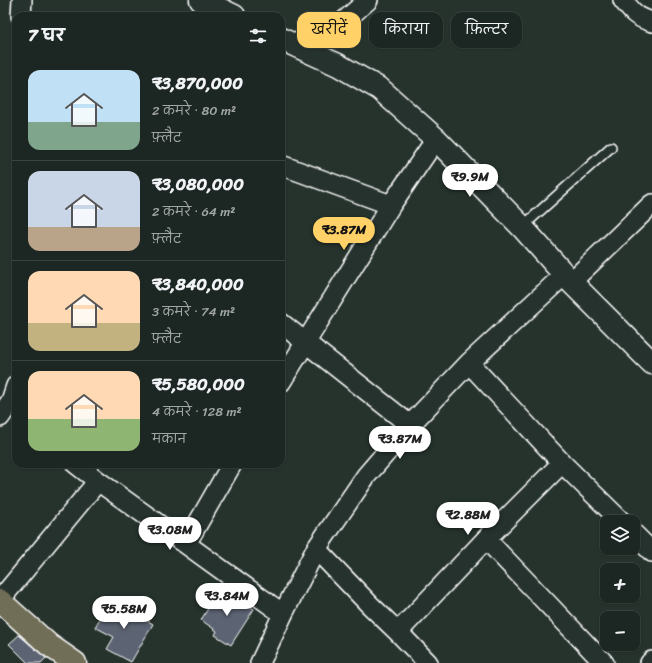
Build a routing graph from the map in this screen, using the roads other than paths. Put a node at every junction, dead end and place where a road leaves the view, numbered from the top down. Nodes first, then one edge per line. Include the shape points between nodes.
1 (22, 0) edge
2 (368, 0) edge
3 (623, 0) edge
4 (209, 7) edge
5 (21, 12) edge
6 (223, 12) edge
7 (652, 22) edge
8 (285, 41) edge
9 (309, 52) junction
10 (436, 139) junction
11 (611, 147) dead end
12 (285, 166) edge
13 (652, 204) edge
14 (391, 205) junction
15 (522, 227) junction
16 (567, 278) junction
17 (285, 326) edge
18 (305, 342) junction
19 (469, 363) junction
20 (652, 363) edge
21 (285, 375) edge
22 (12, 398) edge
23 (7, 415) edge
24 (410, 425) junction
25 (562, 463) junction
26 (81, 468) edge
27 (230, 468) edge
28 (98, 481) junction
29 (615, 515) edge
30 (486, 539) junction
31 (640, 540) edge
32 (186, 544) junction
33 (316, 549) junction
34 (652, 552) edge
35 (0, 600) edge
36 (283, 614) junction
37 (398, 632) junction
38 (75, 663) edge
39 (260, 663) edge
40 (428, 663) edge
41 (604, 663) edge

1 - 5 street
2 - 9 street
3 - 7 street via 640,18
4 - 6 main road
8 - 9 main road
9 - 10 main road via 380,88
10 - 14 street
10 - 15 main road
11 - 15 lane
12 - 14 street
13 - 16 street
14 - 18 street
15 - 16 main road
16 - 19 street
16 - 20 main road
17 - 18 street
18 - 21 street
18 - 24 street
19 - 24 street
19 - 25 street
22 - 23 street
24 - 33 street via 366,476
25 - 29 street
25 - 30 street
26 - 28 street
27 - 32 street
28 - 32 street
28 - 35 street
30 - 37 street
30 - 41 street
31 - 34 street
32 - 36 street
33 - 36 street
33 - 37 street
35 - 38 highway via 49,645
36 - 39 street
37 - 40 street

